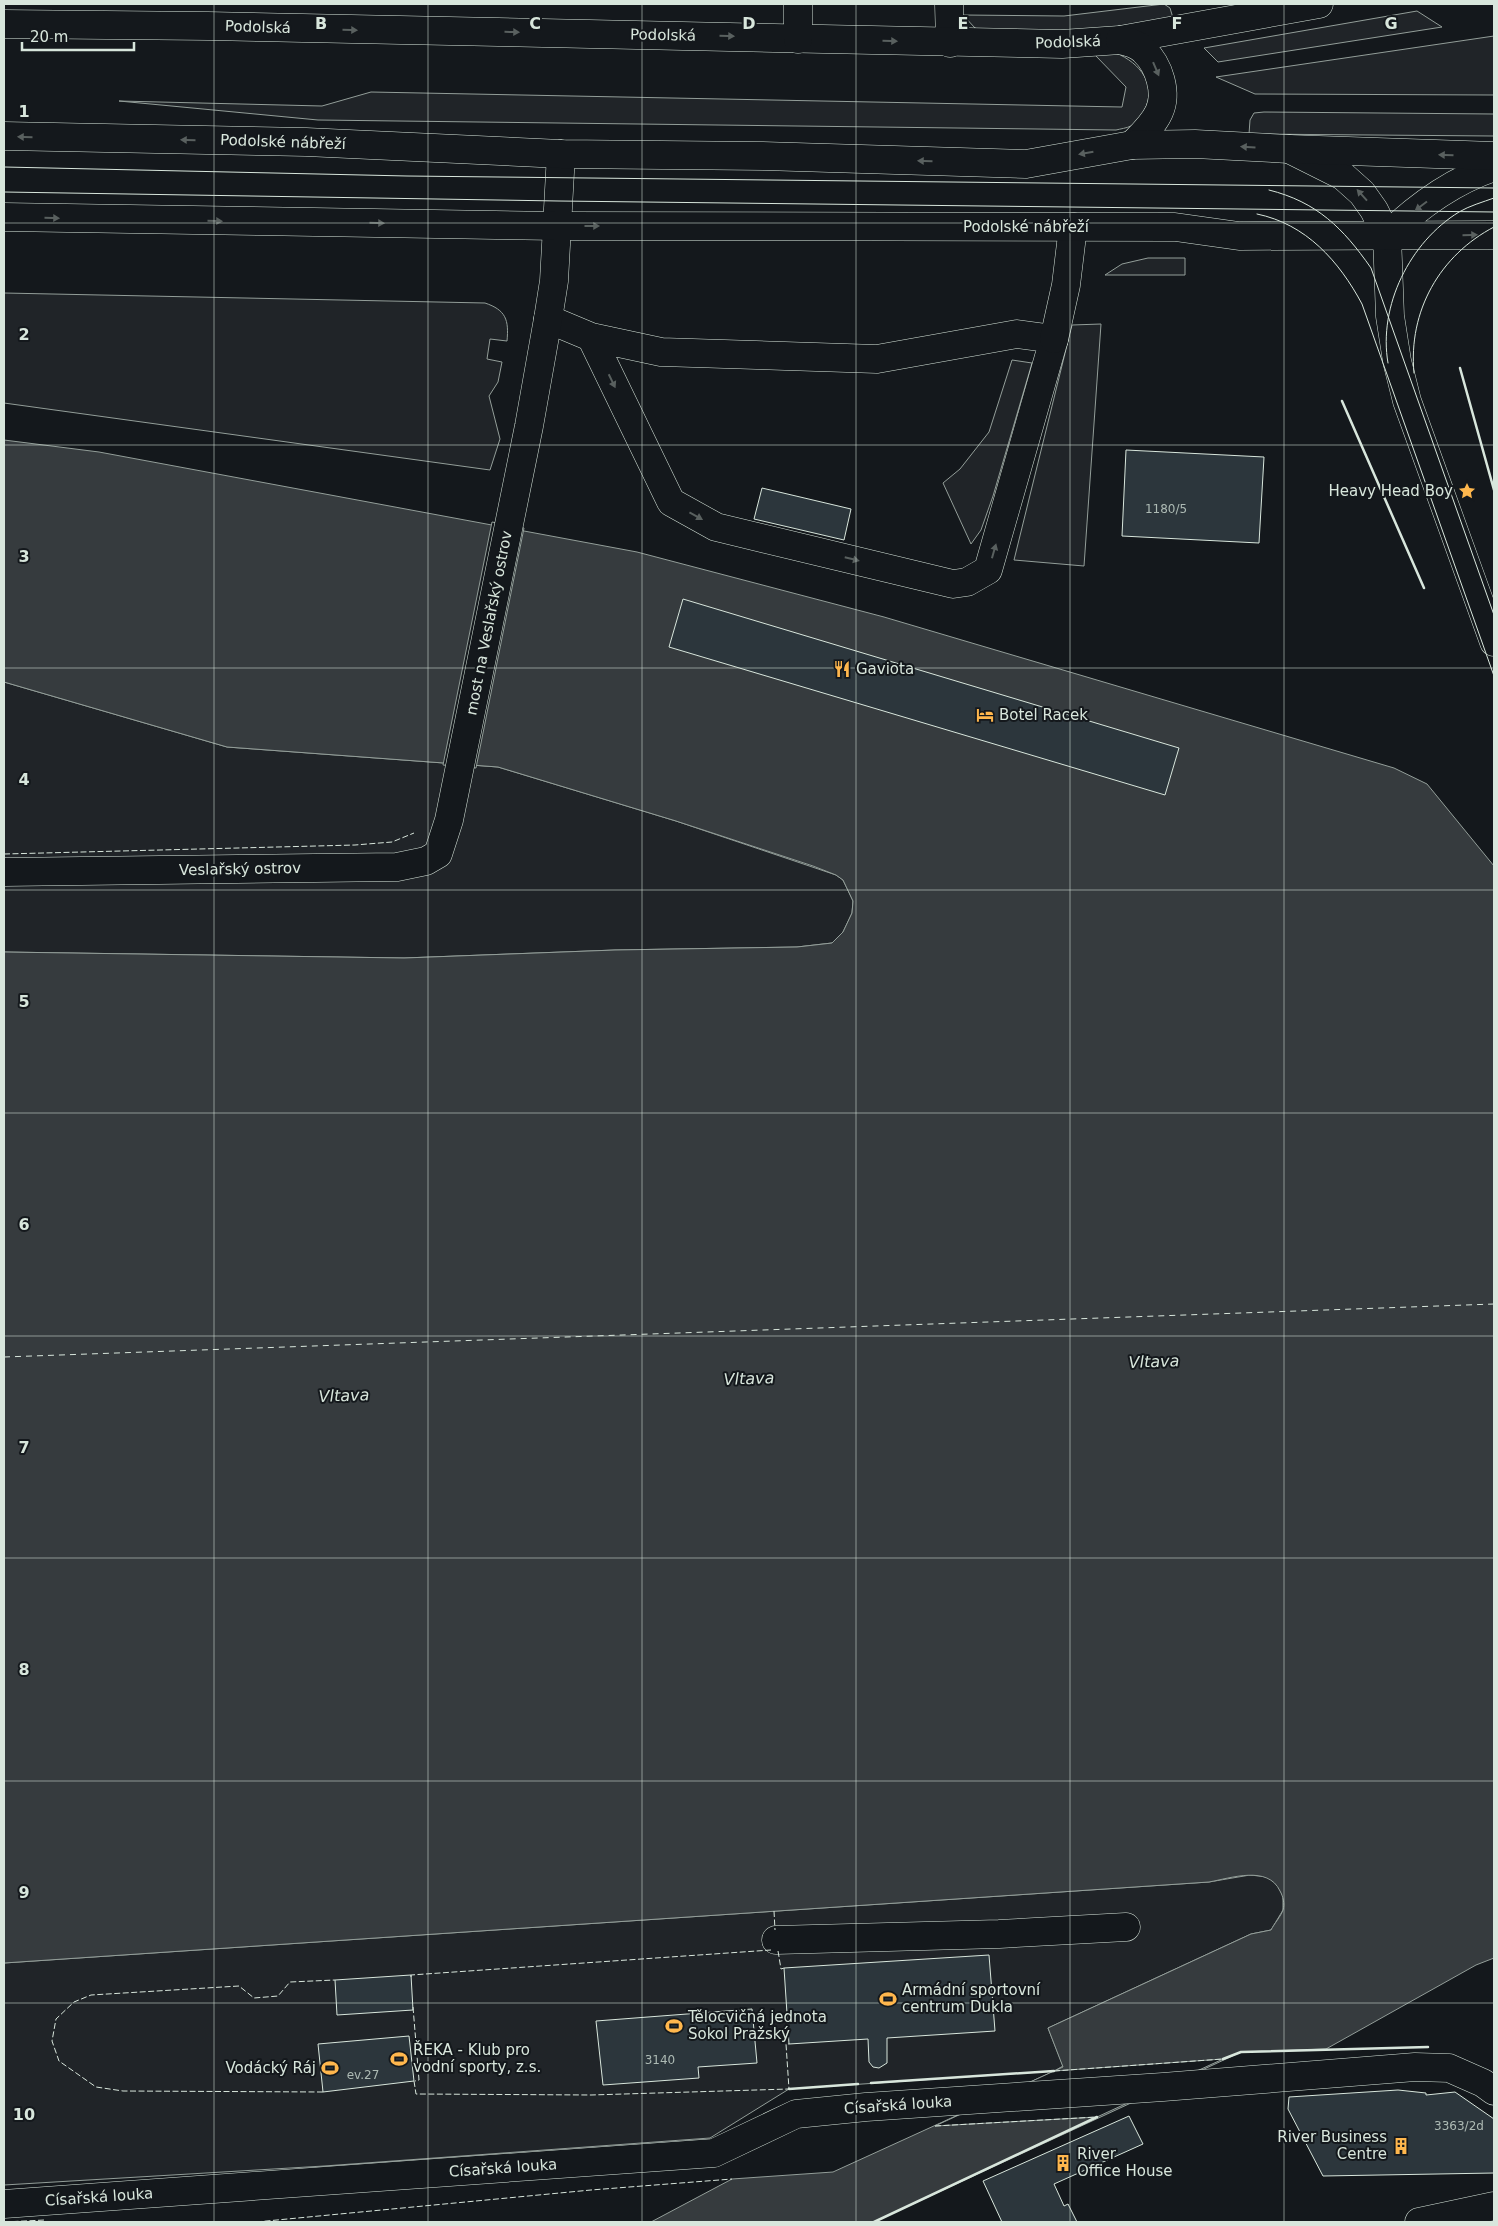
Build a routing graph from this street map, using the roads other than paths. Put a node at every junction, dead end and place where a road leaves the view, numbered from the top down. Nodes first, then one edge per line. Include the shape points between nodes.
1 (798, 4) edge
2 (950, 4) edge
3 (1319, 4) edge
4 (208, 15) edge
5 (4, 24) edge
6 (798, 39) junction
7 (1120, 40) junction
8 (950, 43) junction
9 (4, 136) edge
10 (1132, 146) junction
11 (1289, 149) junction
12 (562, 154) junction
13 (1494, 156) edge
14 (1494, 167) edge
15 (4, 217) edge
16 (557, 226) junction
17 (1073, 226) junction
18 (1494, 235) edge
19 (1387, 236) junction
20 (548, 318) junction
21 (591, 338) junction
22 (1054, 340) junction
23 (1494, 642) edge
24 (449, 820) joint
25 (4, 872) edge
26 (1126, 1928) dead end
27 (776, 1940) dead end
28 (1491, 2083) edge
29 (4, 2204) edge
30 (1494, 2206) edge
31 (1419, 2222) edge

1 - 6 street
2 - 8 street
3 - 7 street, Podolská
4 - 5 street, Podolská
4 -> 6 street, Podolská
6 -> 8 street, Podolská
7 - 8 street, Podolská via 1062,44
7 -> 10 street via 1134,43 1144,50 1152,61 1162,90 1160,111
12 -> 9 street, Podolské nábřeží via 306,142
11 -> 10 street, Podolské nábřeží via 1195,144
10 -> 12 street, Podolské nábřeží via 1026,164
13 -> 11 street, Podolské nábřeží
19 -> 11 street via 1362,193 1343,176
12 - 16 street
14 -> 19 street via 1435,195
15 -> 16 street, Podolské nábřeží
16 -> 17 street, Podolské nábřeží
16 - 20 street, most na Veslařský ostrov
17 - 19 street, Podolské nábřeží via 1175,227 1239,236
17 - 22 street via 1066,285
19 -> 18 street, Podolské nábřeží
19 - 23 street via 1390,316 1407,401
20 - 21 street
20 - 24 street, most na Veslařský ostrov
21 - 22 street via 661,352 877,359 1017,334
21 -> 22 street via 671,502 716,527 952,584 967,582 988,570
24 - 25 street, Veslařský ostrov via 438,854 397,867
26 - 27 street
28 - 29 street, Císařská louka via 1449,2068 1415,2067 796,2114 714,2153
30 - 31 street

